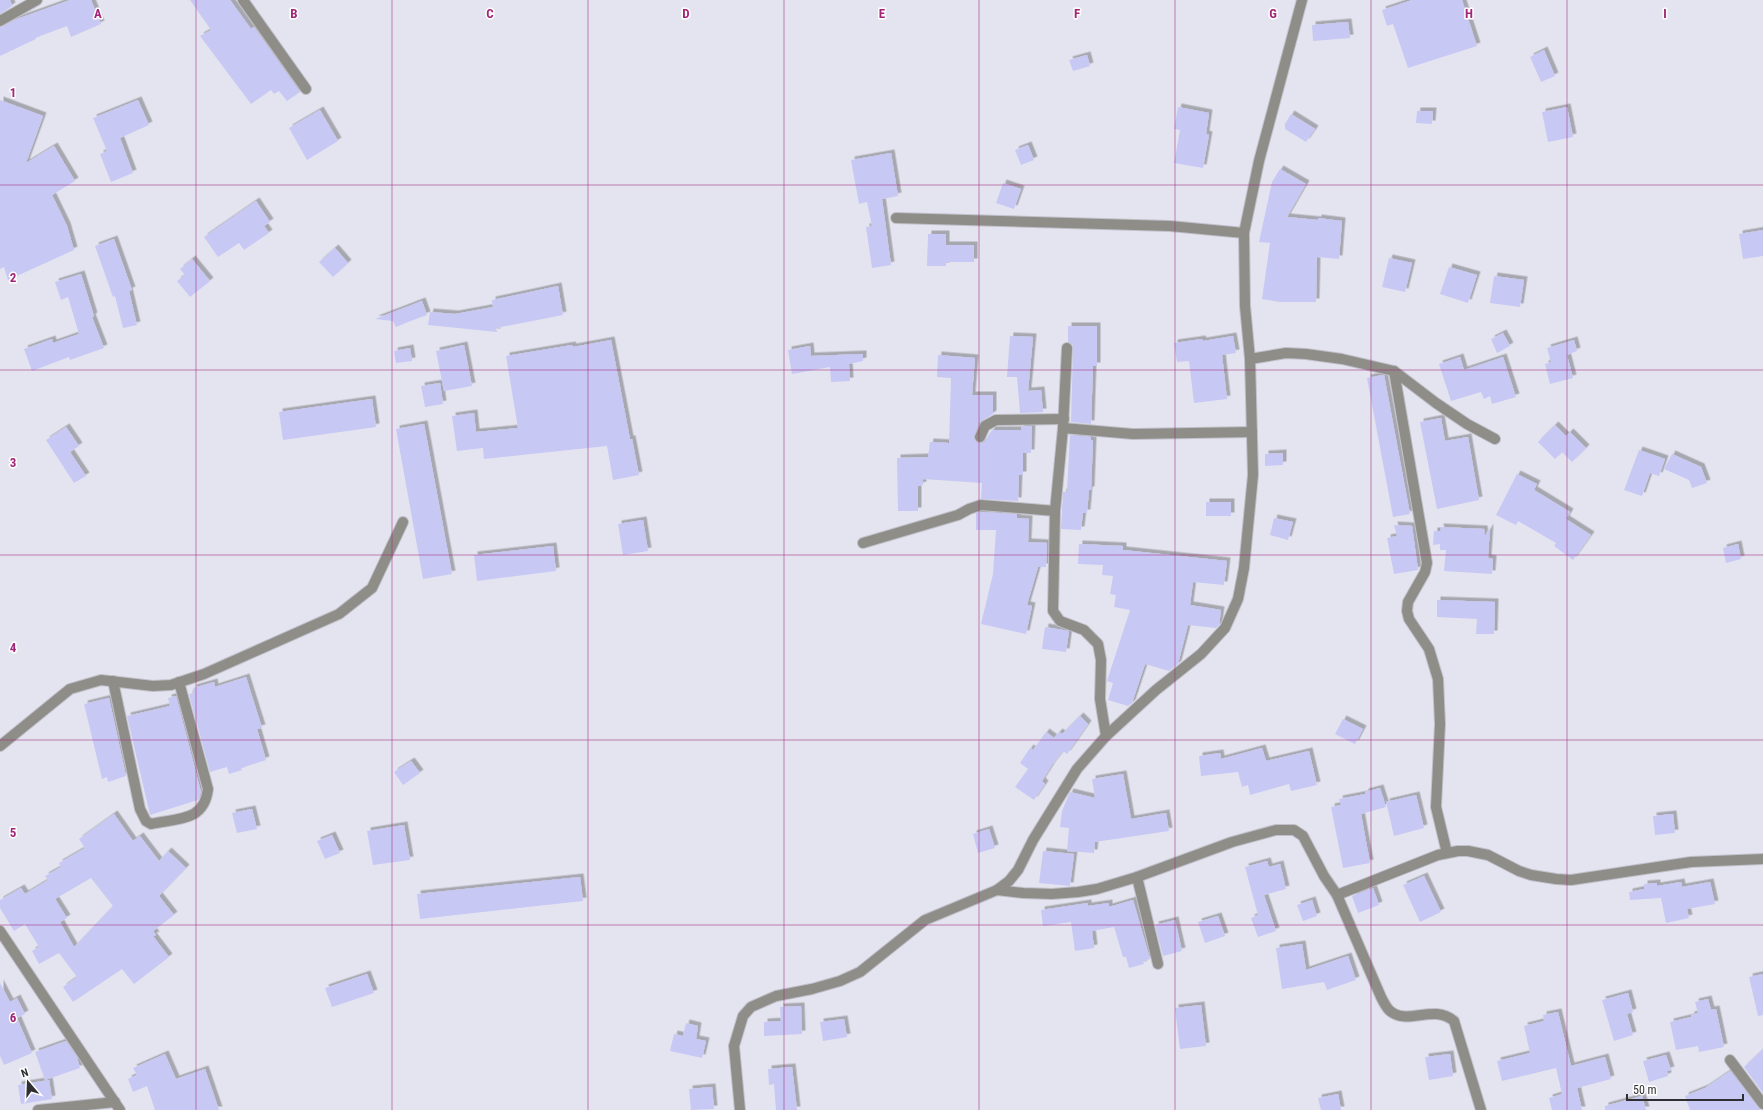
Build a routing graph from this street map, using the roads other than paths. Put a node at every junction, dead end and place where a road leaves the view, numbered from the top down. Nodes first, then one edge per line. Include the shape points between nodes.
1 (37, 0) edge
2 (243, 0) edge
3 (1302, 0) edge
4 (0, 21) edge
5 (306, 89) dead end
6 (896, 218) dead end
7 (1244, 233) junction
8 (1067, 348) dead end
9 (1250, 359) junction
10 (1394, 371) junction
11 (1063, 424) junction
12 (1252, 432) junction
13 (980, 437) dead end
14 (1495, 439) dead end
15 (1055, 511) junction
16 (403, 522) dead end
17 (863, 543) dead end
18 (113, 681) junction
19 (179, 682) junction
20 (1106, 736) junction
21 (0, 746) edge
22 (1447, 853) junction
23 (1763, 859) edge
24 (1137, 877) junction
25 (997, 890) junction
26 (1336, 895) junction
27 (0, 931) edge
28 (1158, 964) dead end
29 (1730, 1060) dead end
30 (1763, 1104) edge
31 (117, 1106) edge
32 (38, 1110) edge
33 (740, 1110) edge
34 (1481, 1110) edge

1 - 4 street
2 - 5 street
3 - 7 street via 1258,160
6 - 7 street via 1170,226
7 - 9 street via 1245,306
8 - 11 street
9 - 10 street via 1286,353 1306,354
9 - 12 street
10 - 14 street via 1455,415
10 - 22 street via 1427,562 1426,572 1408,602 1407,611 1409,619 1429,650 1438,679 1440,724 1436,807
11 - 12 street via 1132,434
11 - 13 street via 996,420 985,426
11 - 15 street
12 - 20 street via 1253,475 1244,568 1238,599 1225,628 1201,654 1156,690
15 - 17 street via 981,506
15 - 20 street via 1053,611 1060,621 1084,630 1098,644 1101,660 1100,699
16 - 19 street via 372,588 339,614 204,674
18 - 19 street via 153,686
18 - 19 street via 140,809 146,821 151,824 195,815 207,798 208,789
18 - 21 street via 101,680 70,689
20 - 25 street via 1077,770 1032,840 1018,870
22 - 23 street via 1468,851 1488,855 1519,871 1572,880 1690,862
22 - 26 street
24 - 25 street via 1078,892 1024,893
24 - 26 street via 1232,842 1287,829 1303,836
24 - 28 street
25 - 33 street via 925,920 860,972 812,990 776,996 751,1007 743,1016 734,1046
26 - 34 street via 1380,997 1389,1010 1402,1017 1435,1013 1447,1015 1454,1021
27 - 31 street
29 - 30 street
31 - 32 street

